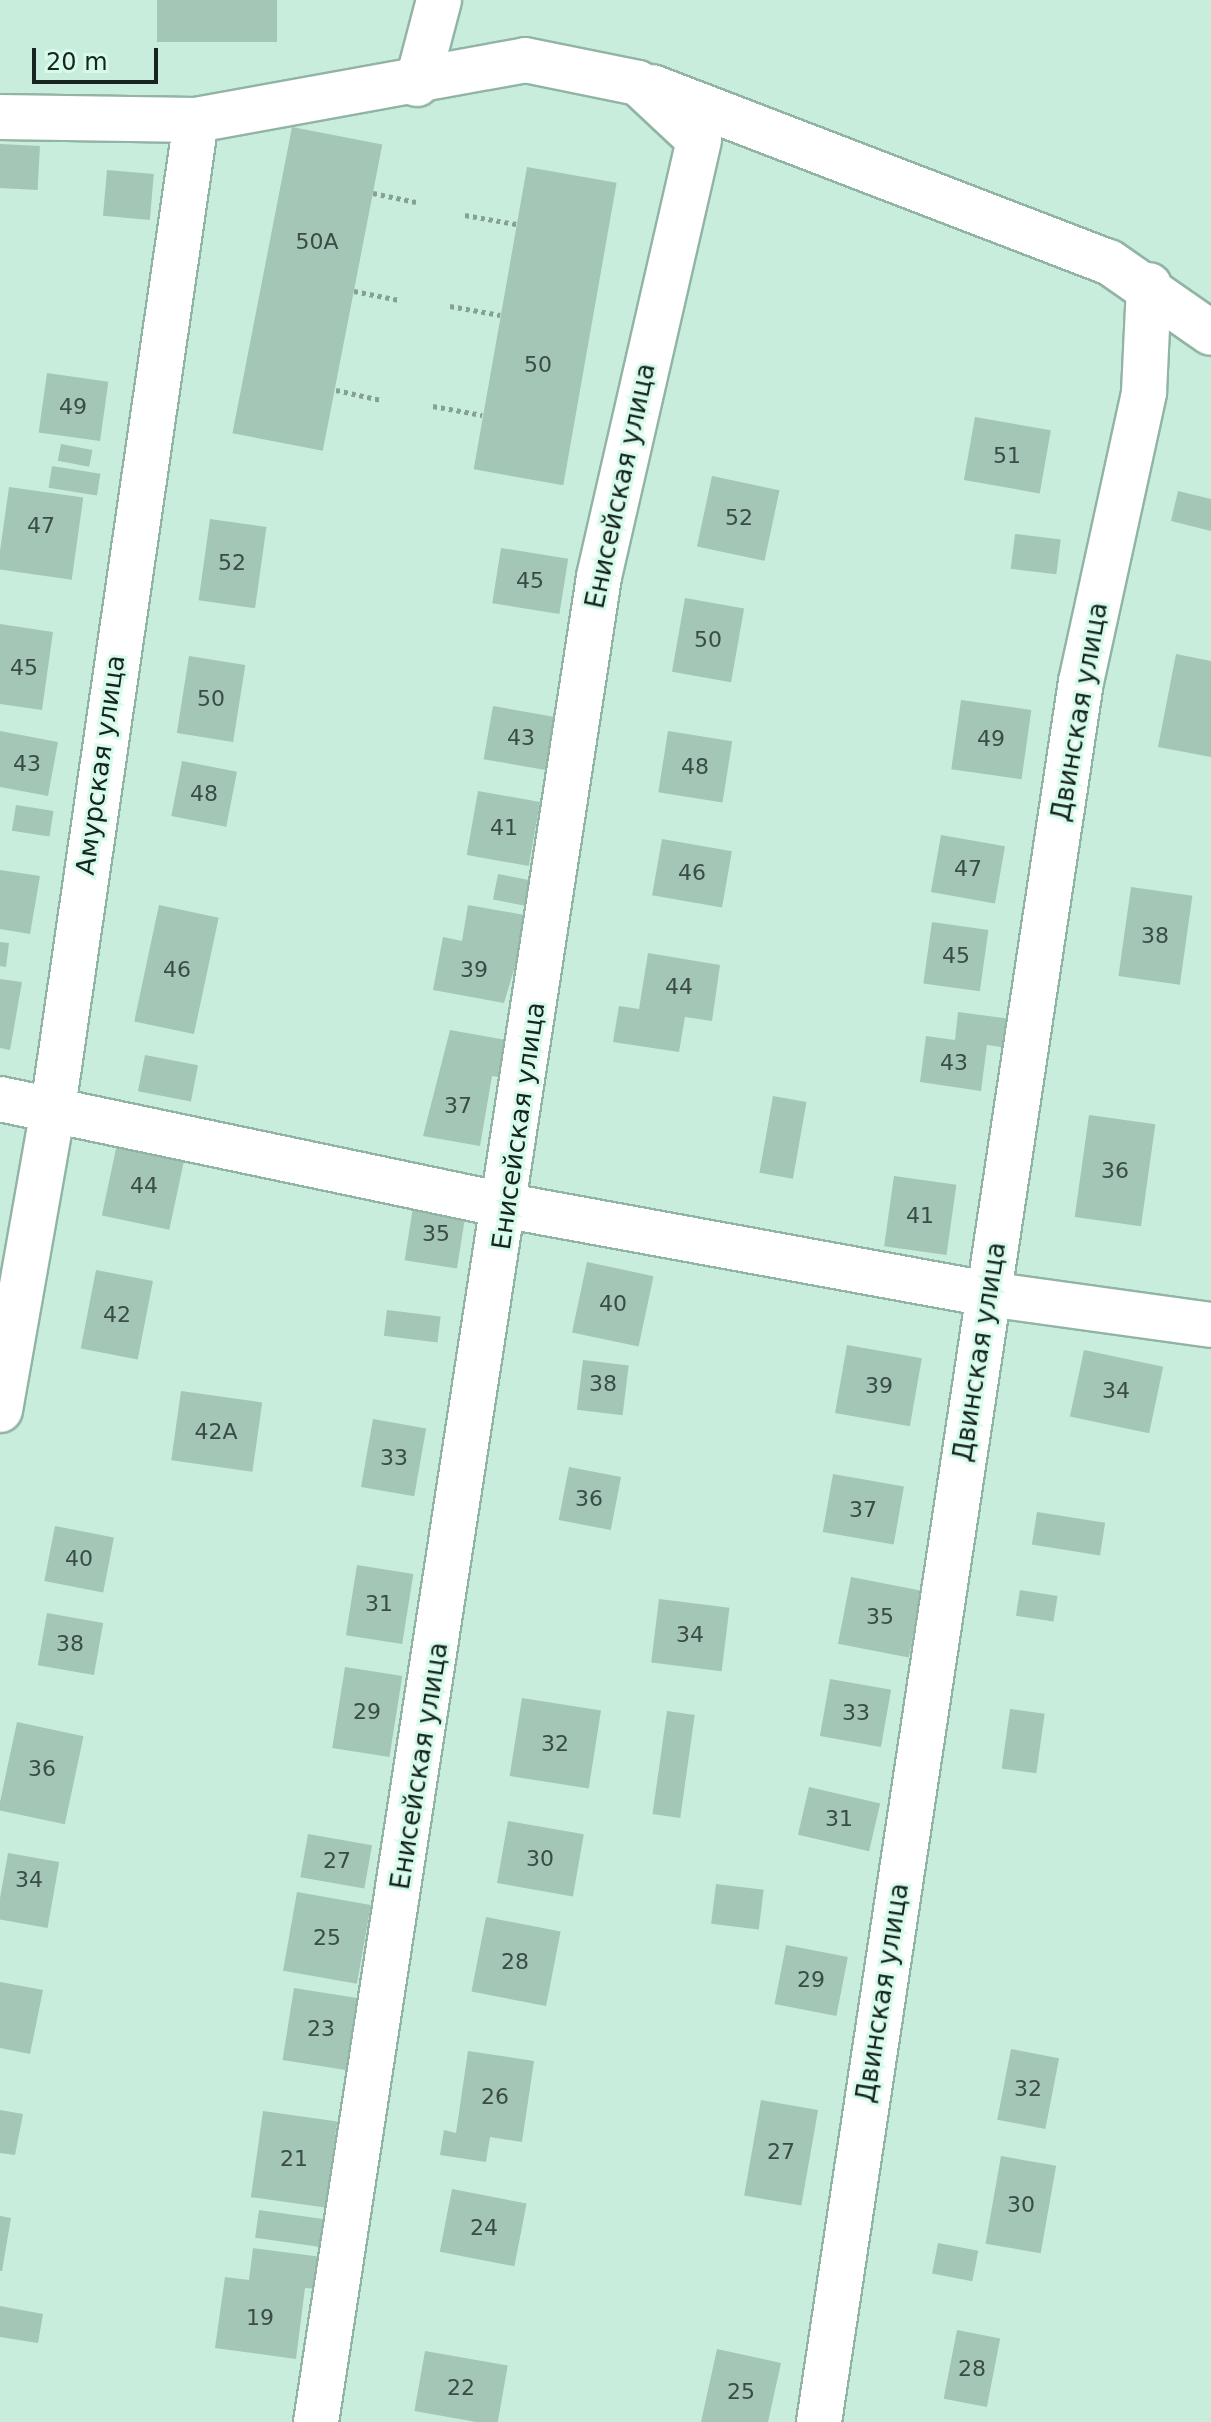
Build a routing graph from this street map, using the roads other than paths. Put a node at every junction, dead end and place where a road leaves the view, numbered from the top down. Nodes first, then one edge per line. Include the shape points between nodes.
1 (439, 0) edge
2 (638, 83) junction
3 (417, 84) junction
4 (0, 117) edge
5 (196, 120) junction
6 (1149, 285) junction
7 (1211, 333) edge
8 (0, 1099) edge
9 (53, 1108) junction
10 (508, 1206) junction
11 (988, 1294) junction
12 (1211, 1325) edge
13 (0, 1410) edge
14 (316, 2422) edge
15 (819, 2422) edge

1 - 3 street
2 - 3 street via 525,60
2 - 6 street via 1109,262
2 - 10 street, Енисейская улица via 699,140 599,577
3 - 5 street
4 - 5 street
5 - 9 street, Амурская улица
6 - 7 street
6 - 11 street, Двинская улица via 1144,392 1081,682
8 - 9 street
9 - 10 street
9 - 13 street, Амурская улица
10 - 11 street
10 - 14 street, Енисейская улица
11 - 12 street
11 - 15 street, Двинская улица

